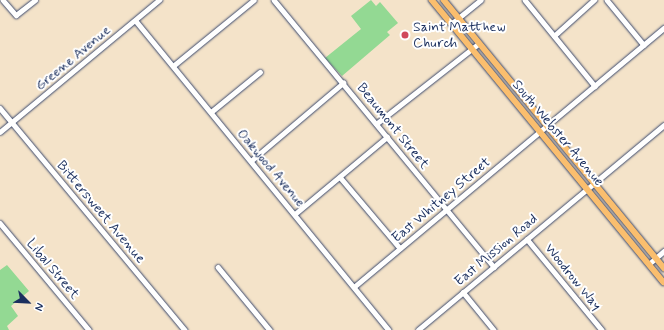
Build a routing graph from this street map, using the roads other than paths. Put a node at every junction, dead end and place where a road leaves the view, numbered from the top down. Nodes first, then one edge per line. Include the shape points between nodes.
1 (3, 0) edge
2 (35, 0) edge
3 (159, 0) edge
4 (254, 0) edge
5 (274, 0) edge
6 (432, 0) edge
7 (444, 0) edge
8 (480, 0) edge
9 (525, 0) edge
10 (594, 0) edge
11 (607, 0) edge
12 (459, 18) junction
13 (136, 21) junction
14 (452, 24) junction
15 (664, 28) edge
16 (554, 36) junction
17 (478, 44) junction
18 (644, 45) junction
19 (472, 48) junction
20 (173, 66) junction
21 (260, 72) dead end
22 (343, 83) junction
23 (595, 86) junction
24 (0, 108) edge
25 (211, 112) junction
26 (12, 122) junction
27 (376, 124) junction
28 (547, 125) junction
29 (664, 125) edge
30 (541, 130) junction
31 (0, 132) edge
32 (387, 137) junction
33 (251, 161) junction
34 (340, 177) junction
35 (594, 183) junction
36 (589, 188) junction
37 (446, 210) junction
38 (295, 214) junction
39 (0, 222) edge
40 (527, 239) junction
41 (400, 248) junction
42 (664, 251) edge
43 (656, 258) junction
44 (649, 264) junction
45 (218, 266) dead end
46 (494, 267) junction
47 (664, 268) edge
48 (664, 282) edge
49 (354, 287) junction
50 (463, 292) junction
51 (89, 330) edge
52 (185, 330) edge
53 (270, 330) edge
54 (389, 330) edge
55 (418, 330) edge
56 (494, 330) edge
57 (602, 330) edge

1 - 2 street via 16,16
3 - 13 street, Greene Avenue
4 - 20 street
5 - 22 street, Beaumont Street
6 - 14 main road, South Webster Avenue
7 - 12 main road, South Webster Avenue
8 - 12 street
9 - 16 street
10 - 16 street
11 - 18 street
12 - 14 street
12 - 17 main road, South Webster Avenue
13 - 20 street, Oakwood Avenue
13 - 26 street, Greene Avenue
14 - 19 main road, South Webster Avenue
15 - 18 street, East Whitney Street
16 - 23 street
17 - 19 street
17 - 28 main road, South Webster Avenue
18 - 23 street, East Whitney Street
19 - 27 street
19 - 30 main road, South Webster Avenue
20 - 25 street, Oakwood Avenue
21 - 25 street
22 - 27 street, Beaumont Street
22 - 33 street
23 - 28 street, East Whitney Street
24 - 26 street, Bittersweet Avenue
25 - 33 street, Oakwood Avenue
26 - 31 street, Greene Avenue
26 - 52 street, Bittersweet Avenue
27 - 32 street, Beaumont Street
28 - 30 street, East Whitney Street
28 - 35 main road, South Webster Avenue
29 - 35 street, East Mission Road
30 - 36 main road, South Webster Avenue
30 - 37 street, East Whitney Street
32 - 34 street
32 - 37 street, Beaumont Street
33 - 38 street, Oakwood Avenue
34 - 38 street
34 - 41 street
35 - 36 street, East Mission Road
35 - 43 main road, South Webster Avenue
36 - 40 street, East Mission Road
36 - 44 main road, South Webster Avenue
37 - 41 street, East Whitney Street
37 - 46 street, Beaumont Street
38 - 49 street, Oakwood Avenue
39 - 51 street, Libal Street
40 - 46 street, East Mission Road
40 - 57 street, Woodrow Way
41 - 49 street, East Whitney Street
42 - 43 street
43 - 44 street
43 - 47 main road, South Webster Avenue
44 - 48 main road, South Webster Avenue
45 - 53 street
46 - 50 street, East Mission Road
49 - 54 street, Oakwood Avenue
50 - 55 street, East Mission Road
50 - 56 street

